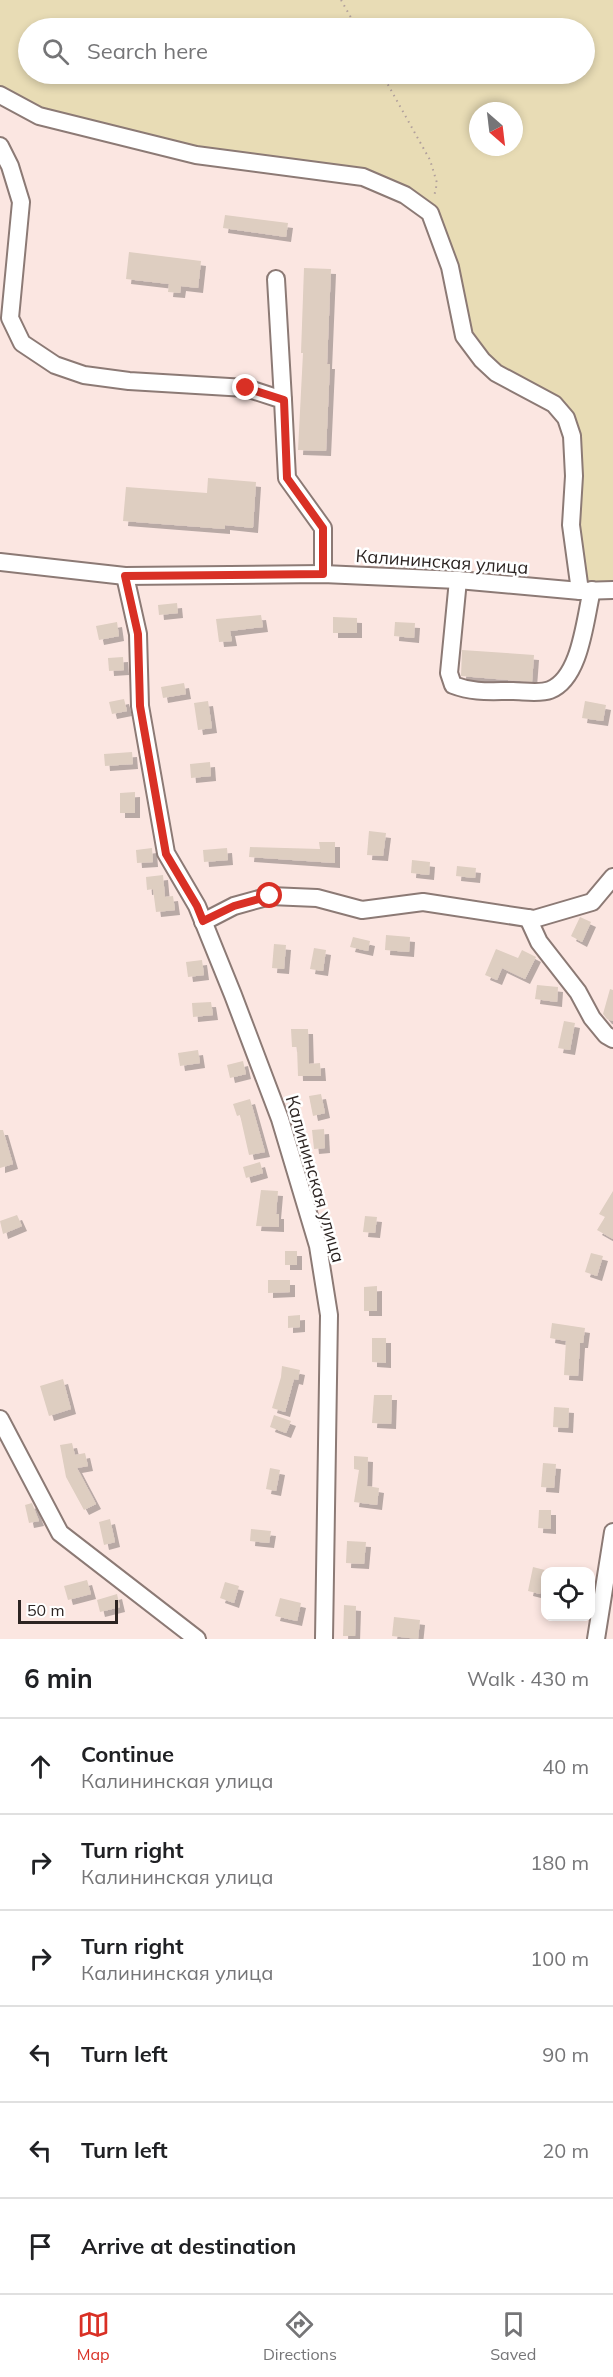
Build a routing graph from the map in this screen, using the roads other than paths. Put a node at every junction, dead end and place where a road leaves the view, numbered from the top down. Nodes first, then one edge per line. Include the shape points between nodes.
1 (0, 95) edge
2 (0, 146) edge
3 (276, 279) dead end
4 (284, 400) junction
5 (0, 562) edge
6 (323, 574) junction
7 (125, 576) junction
8 (458, 580) junction
9 (586, 590) junction
10 (613, 590) edge
11 (613, 877) edge
12 (528, 918) junction
13 (203, 921) junction
14 (613, 1039) edge
15 (0, 1419) edge
16 (5, 1437) edge
17 (613, 1533) edge
18 (197, 1639) edge
19 (324, 1639) edge
20 (596, 1639) edge

1 - 9 street via 39,116 196,155 363,177 405,195 430,213 450,267 464,336 496,374 554,404 566,418 572,436 574,476 570,525
2 - 4 street via 21,202 10,318 22,343 55,365 84,375 246,388
3 - 4 street
4 - 6 street via 287,478 323,528
5 - 7 street, Калининская улица
6 - 7 street, Калининская улица
6 - 8 street, Калининская улица
7 - 13 street, Калининская улица via 138,634 140,706 166,854
8 - 9 street, Калининская улица
8 - 9 street via 449,673 453,685 470,692 549,691 565,679 584,633
9 - 10 street, Калининская улица
11 - 12 street via 592,902
12 - 13 street via 423,902 362,910 317,898 270,896 234,906
12 - 14 street via 539,942 578,992 592,1018
13 - 19 street, Калининская улица via 280,1119 322,1269 329,1315
15 - 16 street
16 - 18 street via 60,1533
17 - 20 street

